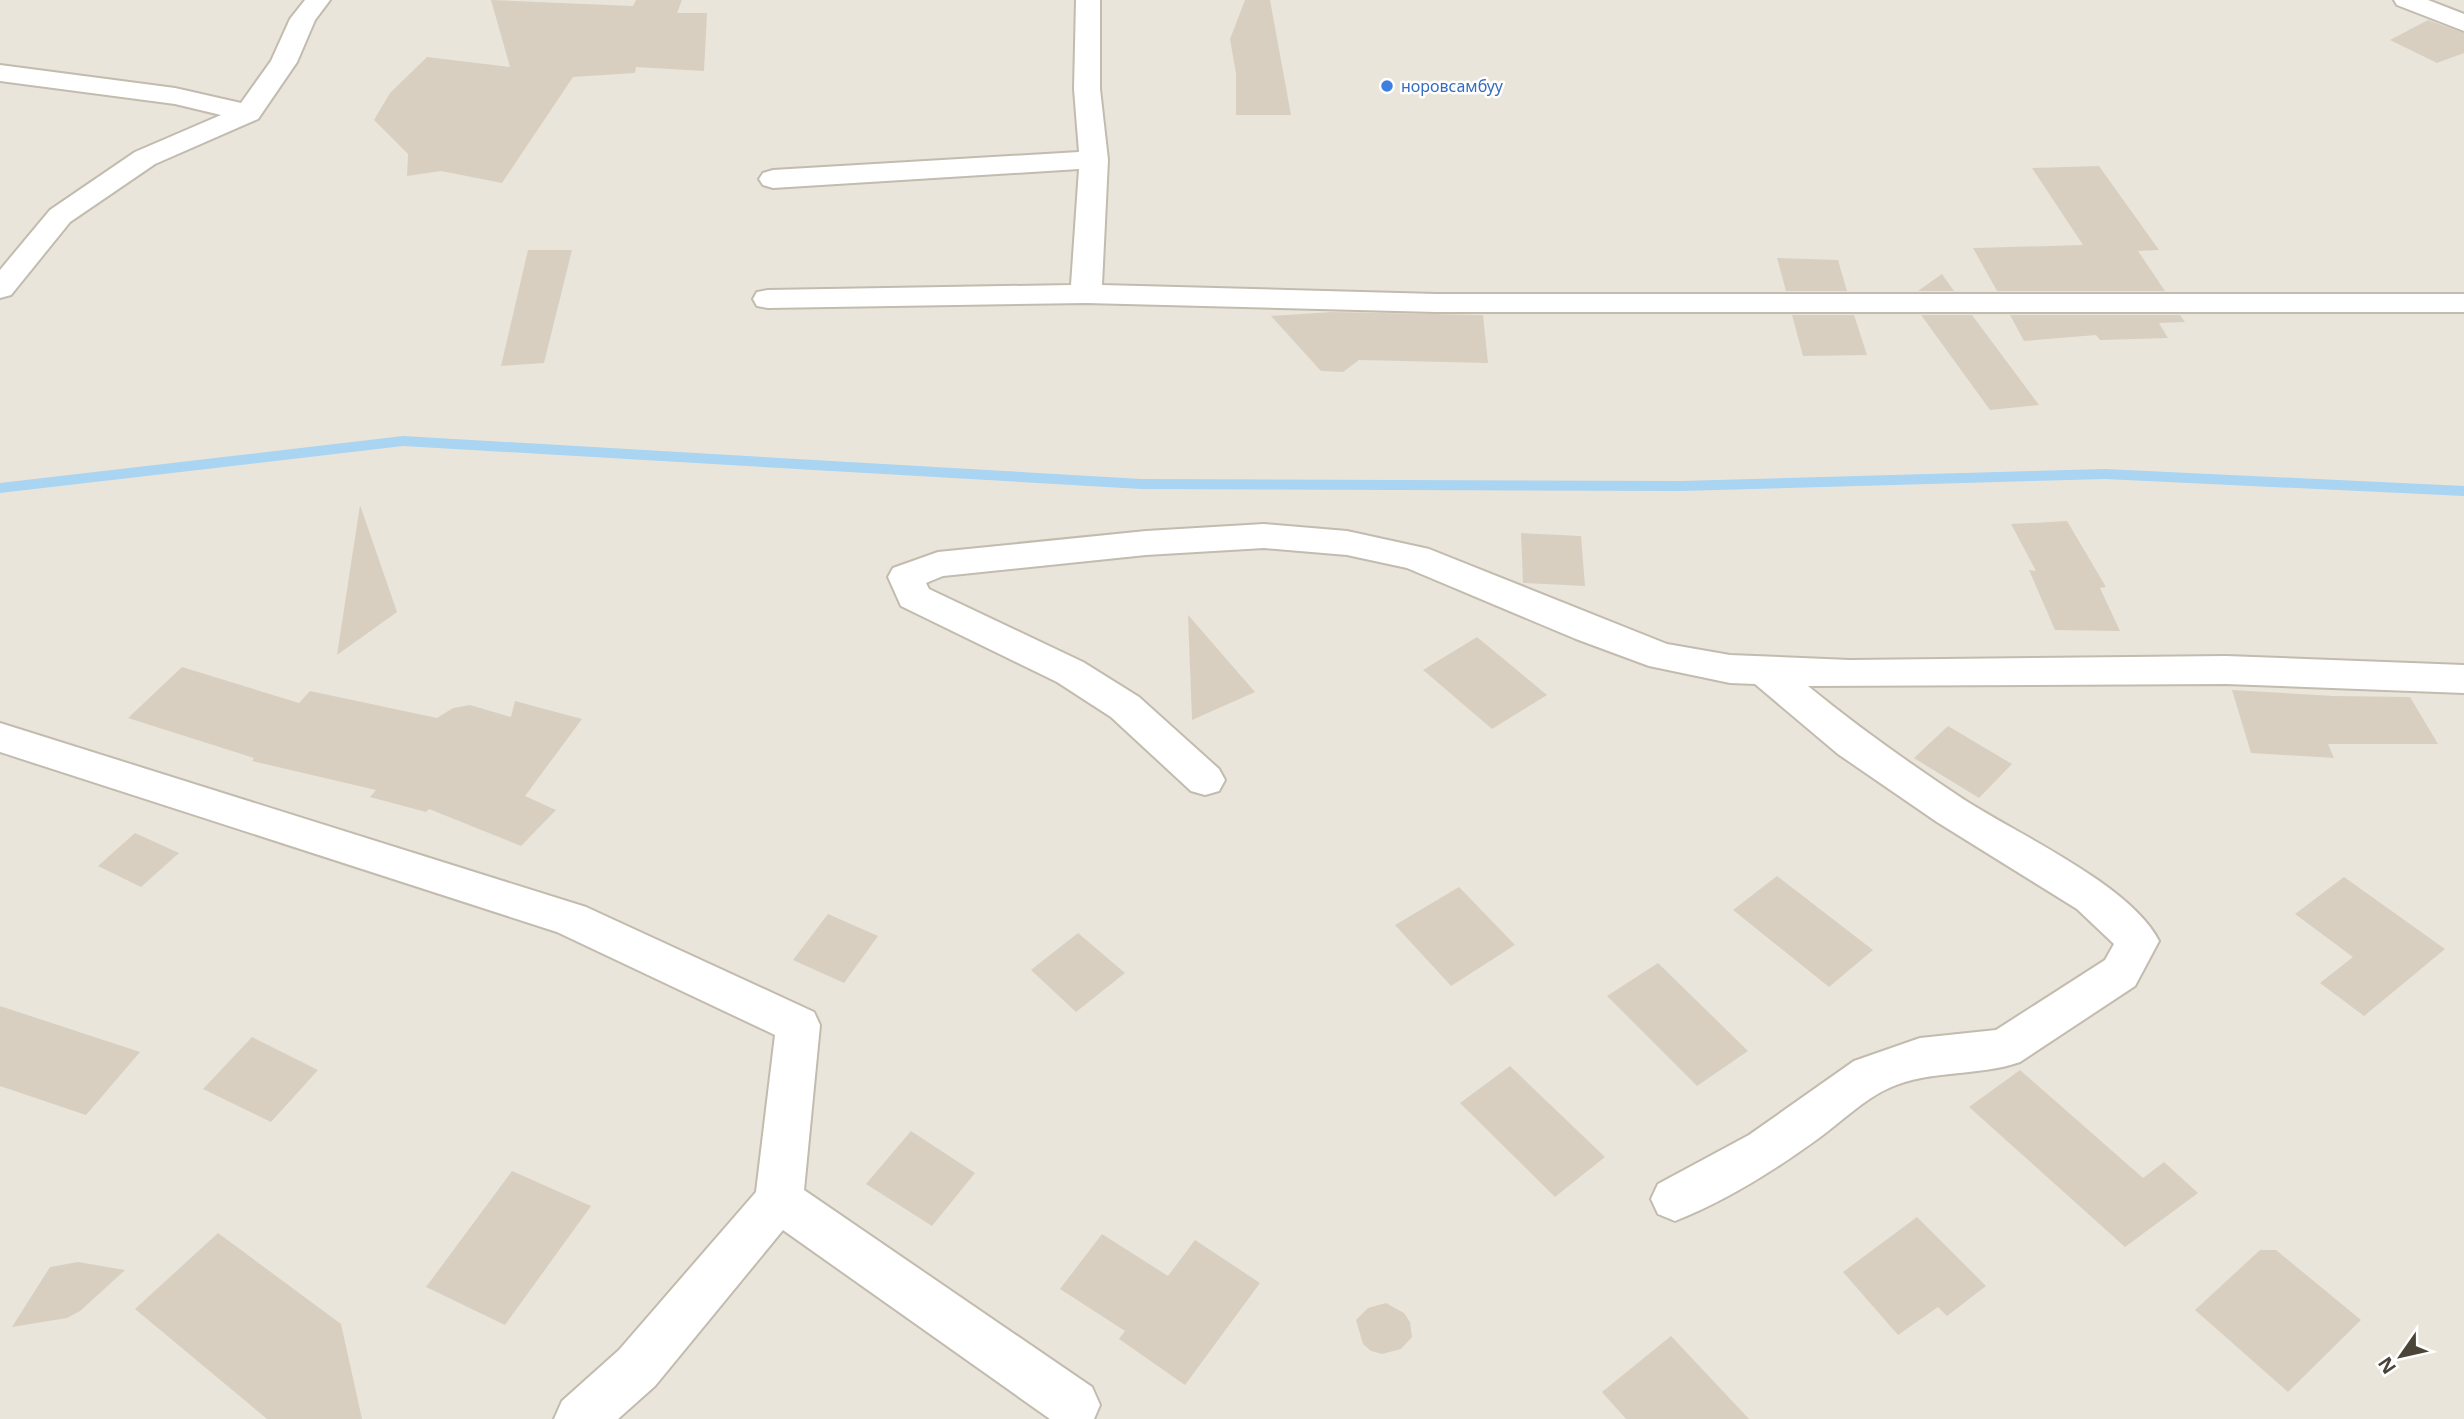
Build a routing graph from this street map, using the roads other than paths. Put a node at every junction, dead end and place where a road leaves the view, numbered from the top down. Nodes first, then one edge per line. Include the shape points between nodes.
1 (318, 0) edge
2 (1088, 0) edge
3 (2406, 0) edge
4 (2464, 23) edge
5 (0, 73) edge
6 (248, 113) junction
7 (1094, 160) junction
8 (773, 179) dead end
9 (0, 289) edge
10 (1086, 294) junction
11 (768, 299) dead end
12 (2464, 303) edge
13 (1765, 671) junction
14 (2464, 679) edge
15 (0, 737) edge
16 (1205, 780) dead end
17 (1675, 1199) dead end
18 (779, 1200) junction
19 (1074, 1405) dead end
20 (580, 1419) edge

1 - 6 street via 303,19 284,62
2 - 7 street via 1087,89
3 - 4 street
5 - 6 street via 175,96
6 - 9 street via 145,158 60,216
7 - 8 street
7 - 10 street
10 - 11 street
10 - 12 street via 1450,303
13 - 14 street via 2226,670
13 - 16 street via 1662,656 1416,558 1347,543 1264,537 1146,543 938,564 906,577 914,597 1070,672 1125,707
13 - 17 street via 1852,744 2092,897 2138,941 2120,973 2004,1048 1920,1057 1870,1075 1766,1150
15 - 18 street via 571,919 798,1025
18 - 19 street
18 - 20 street via 637,1368

